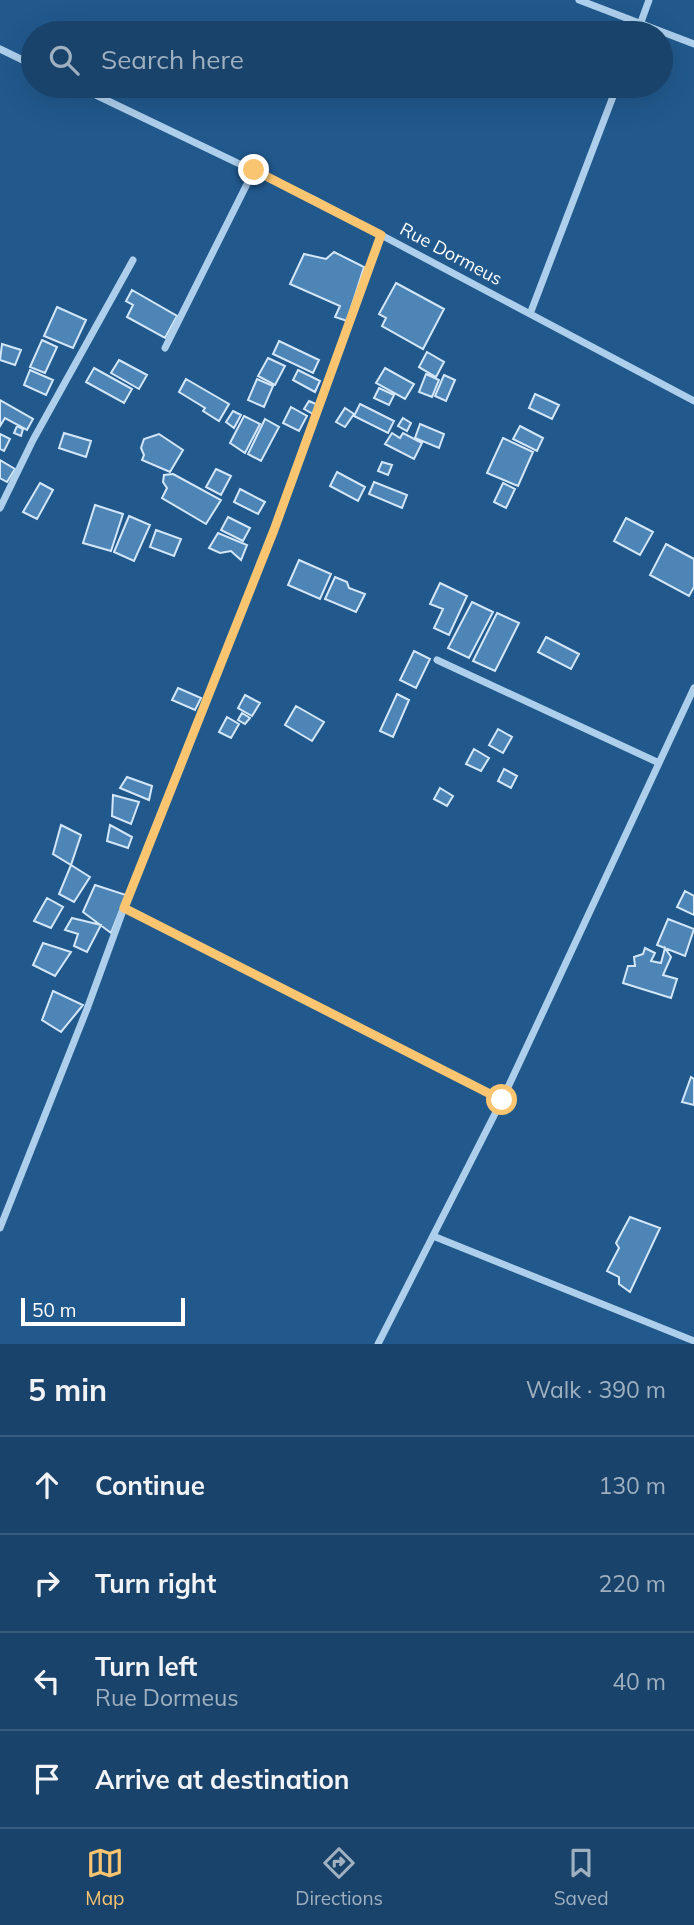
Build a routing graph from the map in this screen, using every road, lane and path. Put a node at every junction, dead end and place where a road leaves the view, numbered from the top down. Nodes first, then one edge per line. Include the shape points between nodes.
1 (579, 0) edge
2 (649, 0) edge
3 (632, 21) edge
4 (641, 21) edge
5 (673, 36) edge
6 (694, 44) edge
7 (0, 49) edge
8 (21, 59) edge
9 (102, 98) edge
10 (612, 98) edge
11 (254, 170) junction
12 (381, 235) junction
13 (133, 260) dead end
14 (530, 314) junction
15 (165, 348) dead end
16 (694, 401) edge
17 (0, 508) edge
18 (437, 660) dead end
19 (694, 688) edge
20 (659, 763) junction
21 (124, 908) junction
22 (502, 1100) junction
23 (0, 1228) edge
24 (433, 1236) junction
25 (694, 1341) edge
26 (378, 1344) edge

1 - 3 street
2 - 4 street
5 - 6 street
7 - 8 street
9 - 11 street, Rue Dormeus
10 - 14 street
11 - 12 street, Rue Dormeus
11 - 15 street
12 - 14 street, Rue Dormeus
12 - 21 street via 274,530
13 - 17 street
14 - 16 street, Rue Dormeus
18 - 20 street
19 - 20 street
20 - 22 street
21 - 22 street
21 - 23 street
22 - 24 street
24 - 25 street
24 - 26 street

